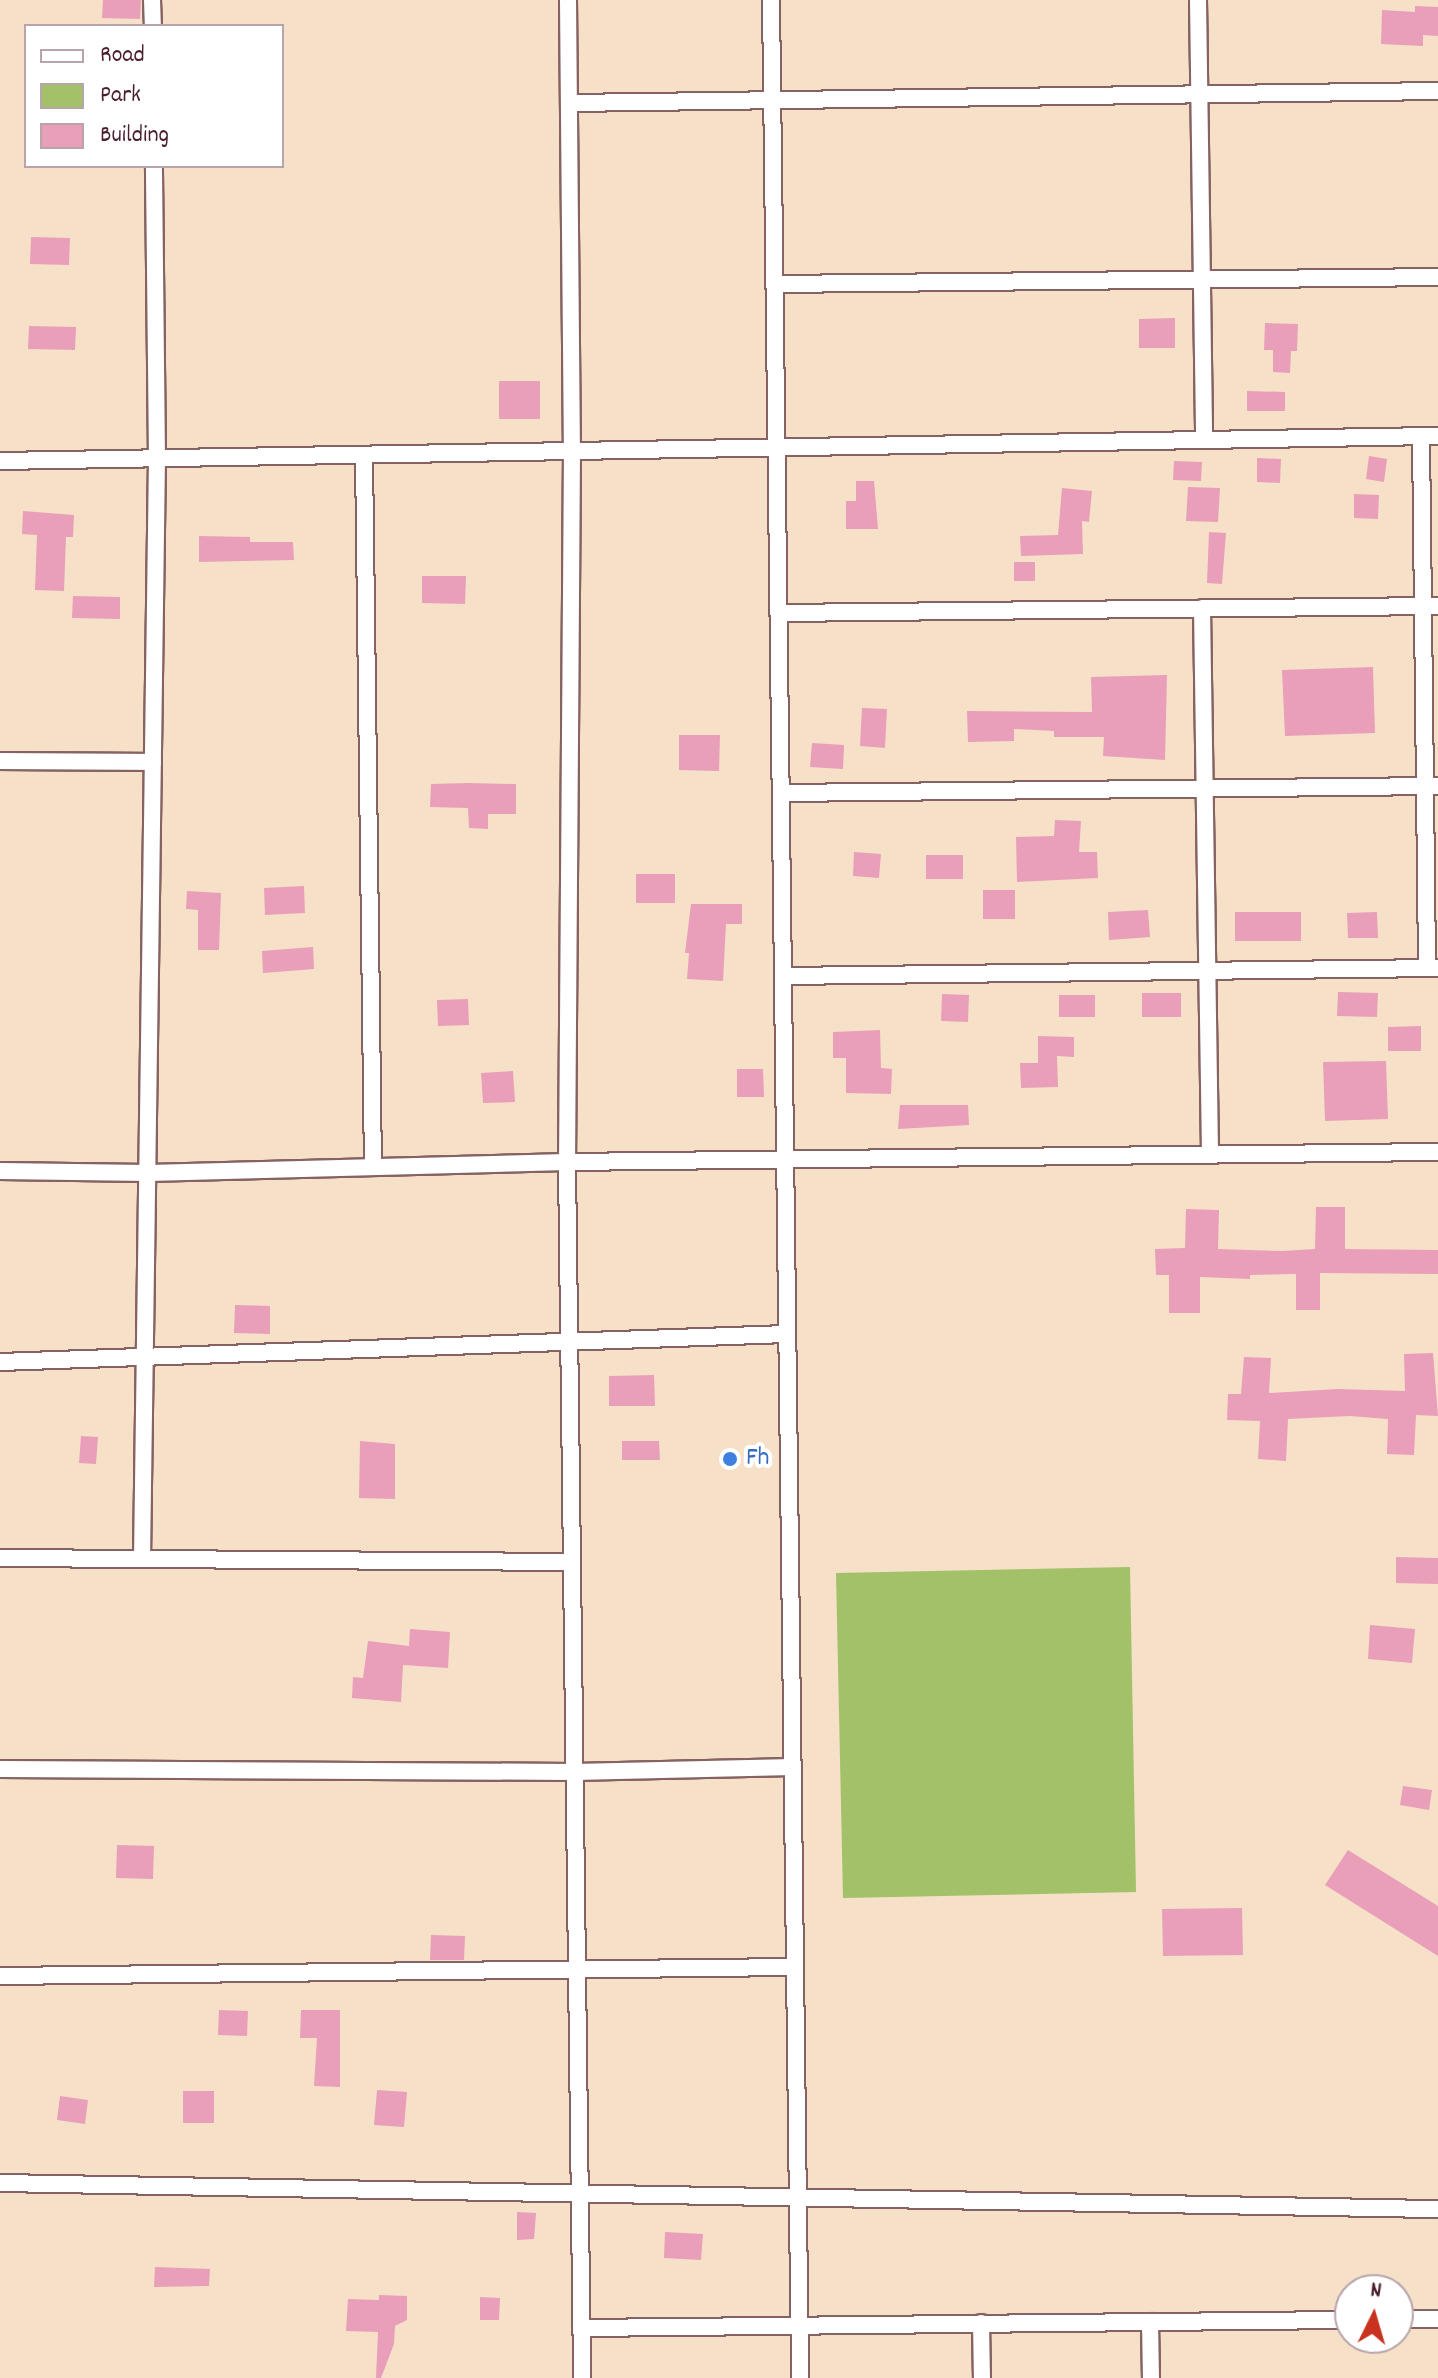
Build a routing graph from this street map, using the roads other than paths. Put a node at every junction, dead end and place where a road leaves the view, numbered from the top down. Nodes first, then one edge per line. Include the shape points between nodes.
1 (152, 0) edge
2 (568, 0) edge
3 (771, 0) edge
4 (1198, 0) edge
5 (153, 24) edge
6 (1438, 91) edge
7 (1199, 93) junction
8 (772, 98) junction
9 (569, 103) junction
10 (154, 168) edge
11 (1438, 277) edge
12 (1201, 280) junction
13 (775, 284) junction
14 (1430, 436) edge
15 (1204, 440) junction
16 (778, 448) junction
17 (572, 451) junction
18 (364, 455) junction
19 (157, 459) junction
20 (0, 461) edge
21 (1430, 606) edge
22 (1202, 608) junction
23 (779, 613) junction
24 (0, 761) edge
25 (153, 762) junction
26 (1432, 786) edge
27 (1205, 789) junction
28 (781, 793) junction
29 (1433, 968) edge
30 (1208, 971) junction
31 (783, 976) junction
32 (1438, 1152) edge
33 (1210, 1155) junction
34 (785, 1159) junction
35 (567, 1162) junction
36 (373, 1167) junction
37 (0, 1171) edge
38 (148, 1173) junction
39 (787, 1334) junction
40 (569, 1342) junction
41 (146, 1357) junction
42 (0, 1362) edge
43 (0, 1558) edge
44 (142, 1559) junction
45 (572, 1562) junction
46 (793, 1767) junction
47 (0, 1769) edge
48 (574, 1772) junction
49 (795, 1967) junction
50 (577, 1970) junction
51 (0, 1976) edge
52 (0, 2183) edge
53 (580, 2193) junction
54 (799, 2197) junction
55 (1438, 2209) edge
56 (1414, 2319) edge
57 (1438, 2319) edge
58 (1334, 2320) edge
59 (1150, 2322) junction
60 (981, 2323) junction
61 (799, 2326) junction
62 (581, 2328) junction
63 (582, 2378) edge
64 (800, 2378) edge
65 (982, 2378) edge
66 (1151, 2378) edge

1 - 5 street
2 - 9 street
3 - 8 street
4 - 7 street
6 - 7 street
7 - 8 street
7 - 12 street
8 - 9 street
8 - 13 street
9 - 17 street
10 - 19 street
11 - 12 street
12 - 13 street
12 - 15 street
13 - 16 street
14 - 15 street
14 - 21 street
15 - 16 street
16 - 17 street
16 - 23 street
17 - 18 street
17 - 35 street
18 - 19 street
18 - 36 street
19 - 20 street
19 - 25 street
21 - 22 street
21 - 26 street
22 - 23 street
22 - 27 street
23 - 28 street
24 - 25 street
25 - 38 street
26 - 27 street
26 - 29 street
27 - 28 street
27 - 30 street
28 - 31 street
29 - 30 street
30 - 31 street
30 - 33 street
31 - 34 street
32 - 33 street
33 - 34 street
34 - 35 street
34 - 39 street
35 - 36 street
35 - 40 street
36 - 38 street
37 - 38 street
38 - 41 street
39 - 40 street
39 - 46 street
40 - 41 street
40 - 45 street
41 - 42 street
41 - 44 street
43 - 44 street
44 - 45 street
45 - 48 street
46 - 48 street
46 - 49 street
47 - 48 street
48 - 50 street
49 - 50 street
49 - 54 street
50 - 51 street
50 - 53 street
52 - 53 street
53 - 54 street
53 - 62 street
54 - 55 street
54 - 61 street
56 - 57 street
58 - 59 street
59 - 60 street
59 - 66 street
60 - 61 street
60 - 65 street
61 - 62 street
61 - 64 street
62 - 63 street

